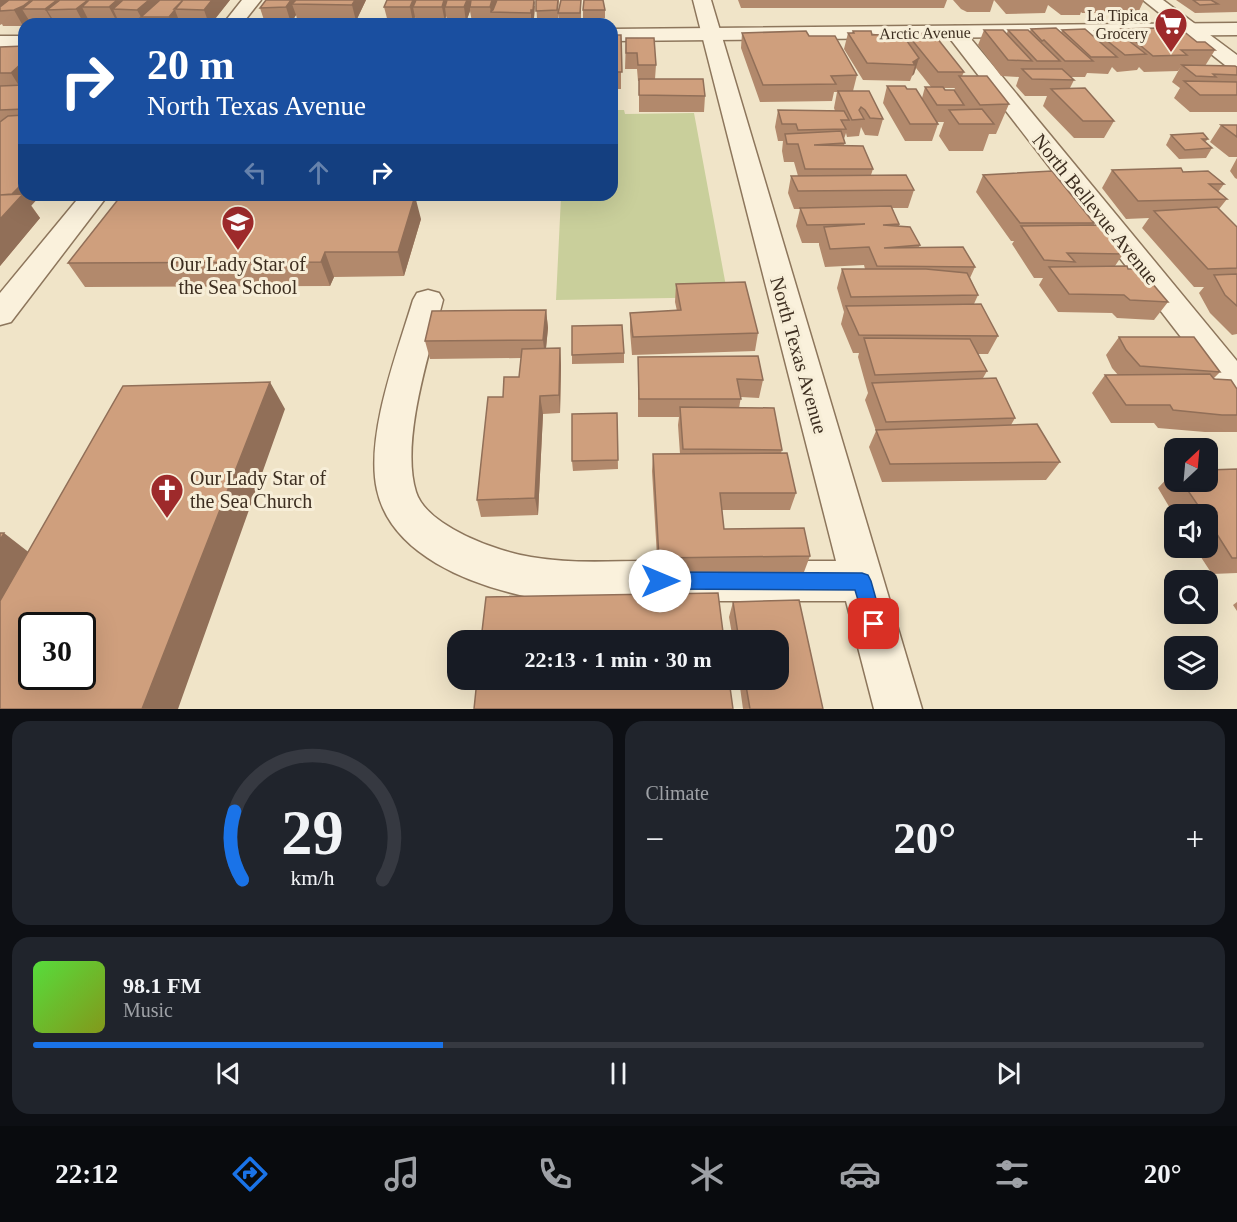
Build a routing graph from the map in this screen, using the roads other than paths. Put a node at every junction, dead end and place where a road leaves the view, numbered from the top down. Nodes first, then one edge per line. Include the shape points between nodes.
1 (252, 0) edge
2 (702, 0) edge
3 (1152, 0) edge
4 (237, 18) edge
5 (1237, 29) edge
6 (1191, 30) junction
7 (955, 32) junction
8 (710, 34) junction
9 (618, 35) edge
10 (1237, 65) edge
11 (90, 201) edge
12 (428, 300) dead end
13 (0, 314) edge
14 (1237, 385) edge
15 (862, 581) junction
16 (898, 709) edge

1 - 4 street
2 - 8 street, North Texas Avenue
3 - 6 street
5 - 6 street, Arctic Avenue
6 - 7 street, Arctic Avenue
6 - 10 street
7 - 8 street, Arctic Avenue
7 - 14 street, North Bellevue Avenue
8 - 9 street, Arctic Avenue
8 - 15 street, North Texas Avenue
11 - 13 street
12 - 15 street via 402,397 393,456 397,493 410,520 441,543 495,570 549,580
15 - 16 street, North Texas Avenue

